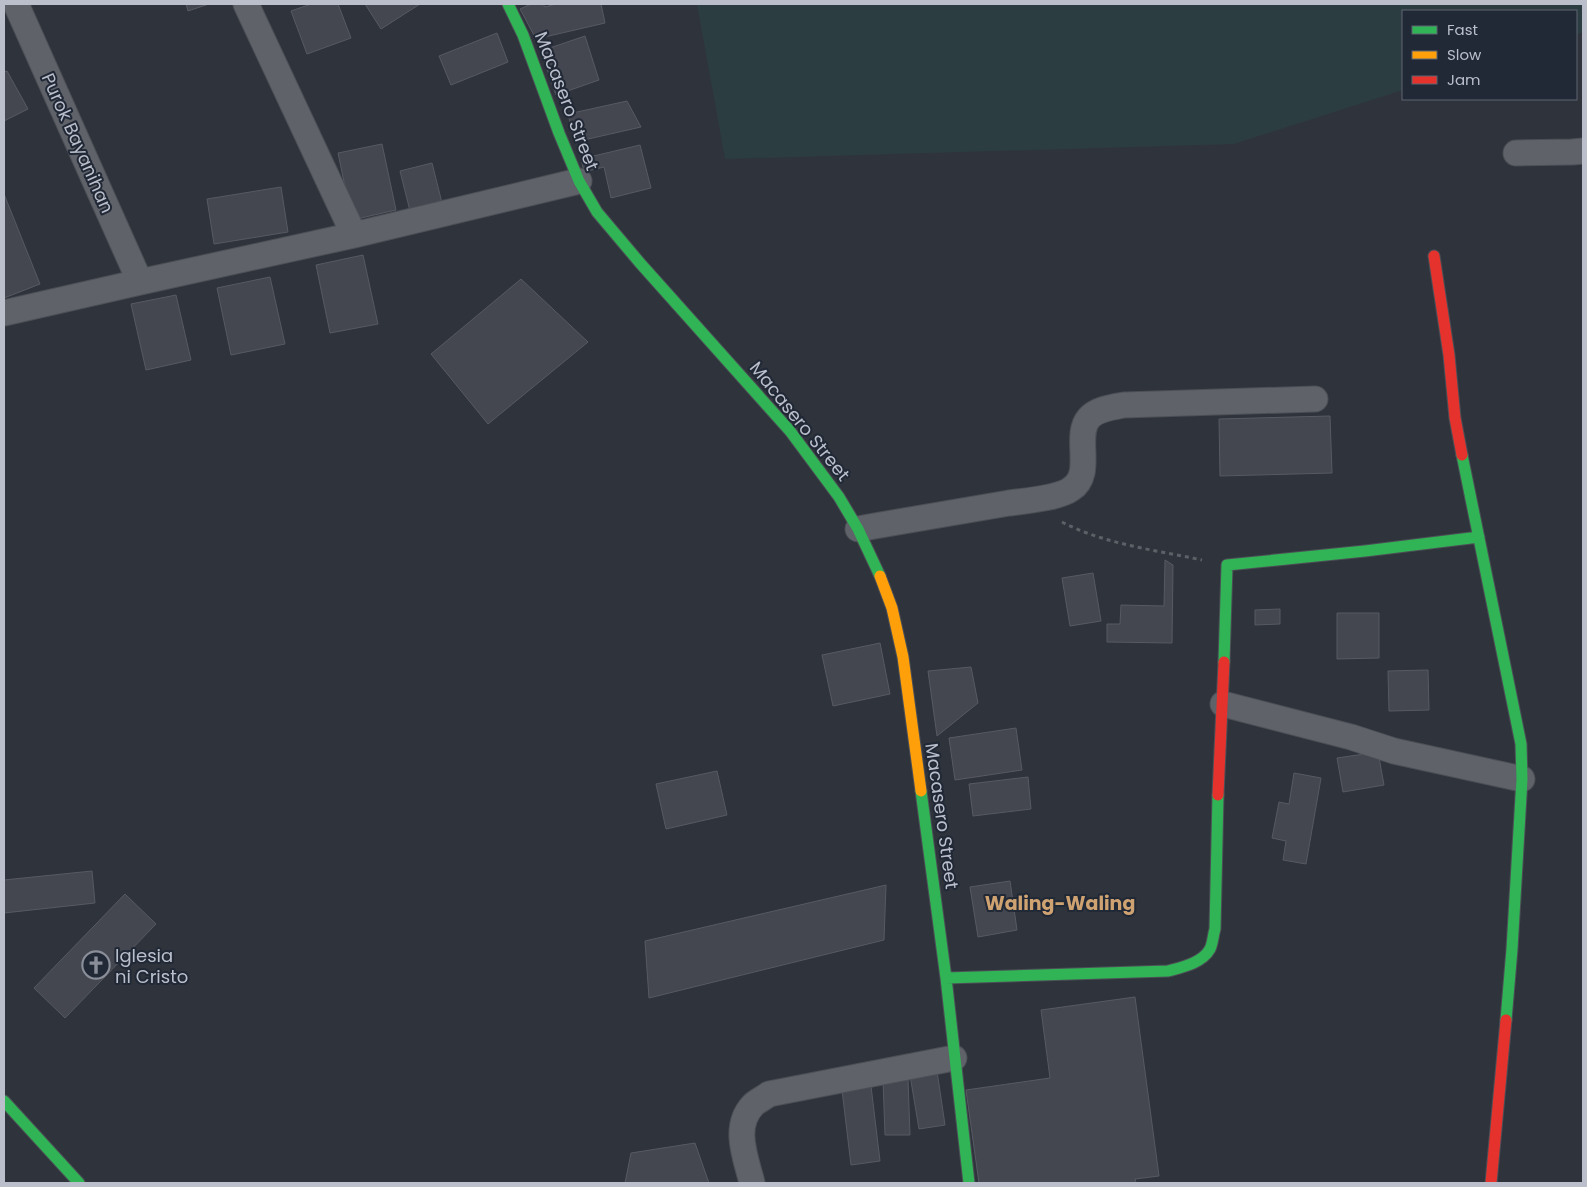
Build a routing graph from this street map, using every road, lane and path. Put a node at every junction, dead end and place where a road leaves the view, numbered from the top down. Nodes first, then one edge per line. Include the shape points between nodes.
1 (16, 4) edge
2 (246, 4) edge
3 (508, 4) edge
4 (1583, 150) edge
5 (1516, 153) dead end
6 (579, 181) junction
7 (354, 235) junction
8 (1434, 256) dead end
9 (140, 282) junction
10 (4, 313) edge
11 (1315, 398) dead end
12 (1022, 501) junction
13 (858, 529) junction
14 (1479, 537) junction
15 (1227, 565) junction
16 (1223, 704) junction
17 (1522, 779) junction
18 (946, 978) junction
19 (954, 1058) junction
20 (4, 1101) edge
21 (79, 1183) edge
22 (752, 1183) edge
23 (969, 1183) edge
24 (1491, 1183) edge

1 - 9 street, Purok Bayanihan
2 - 7 street
3 - 6 street, Macasero Street
4 - 5 street
6 - 7 street
6 - 13 street, Macasero Street via 597,212 640,263 790,431
7 - 9 street
8 - 14 street via 1455,418
9 - 10 street
11 - 12 street via 1111,407 1089,418 1084,428 1083,466 1077,485 1061,494
12 - 13 street
12 - 15 path via 1080,532
13 - 18 street, Macasero Street via 878,569 892,608 903,656
14 - 15 street
14 - 17 street via 1521,744
15 - 16 street
16 - 17 street via 1394,751
16 - 18 street via 1218,757 1215,929 1210,948 1203,958 1189,966 1168,971
17 - 24 street via 1512,949
18 - 19 street, Macasero Street
19 - 22 street via 769,1094 753,1105 743,1122 741,1137
19 - 23 street, Macasero Street
20 - 21 street

